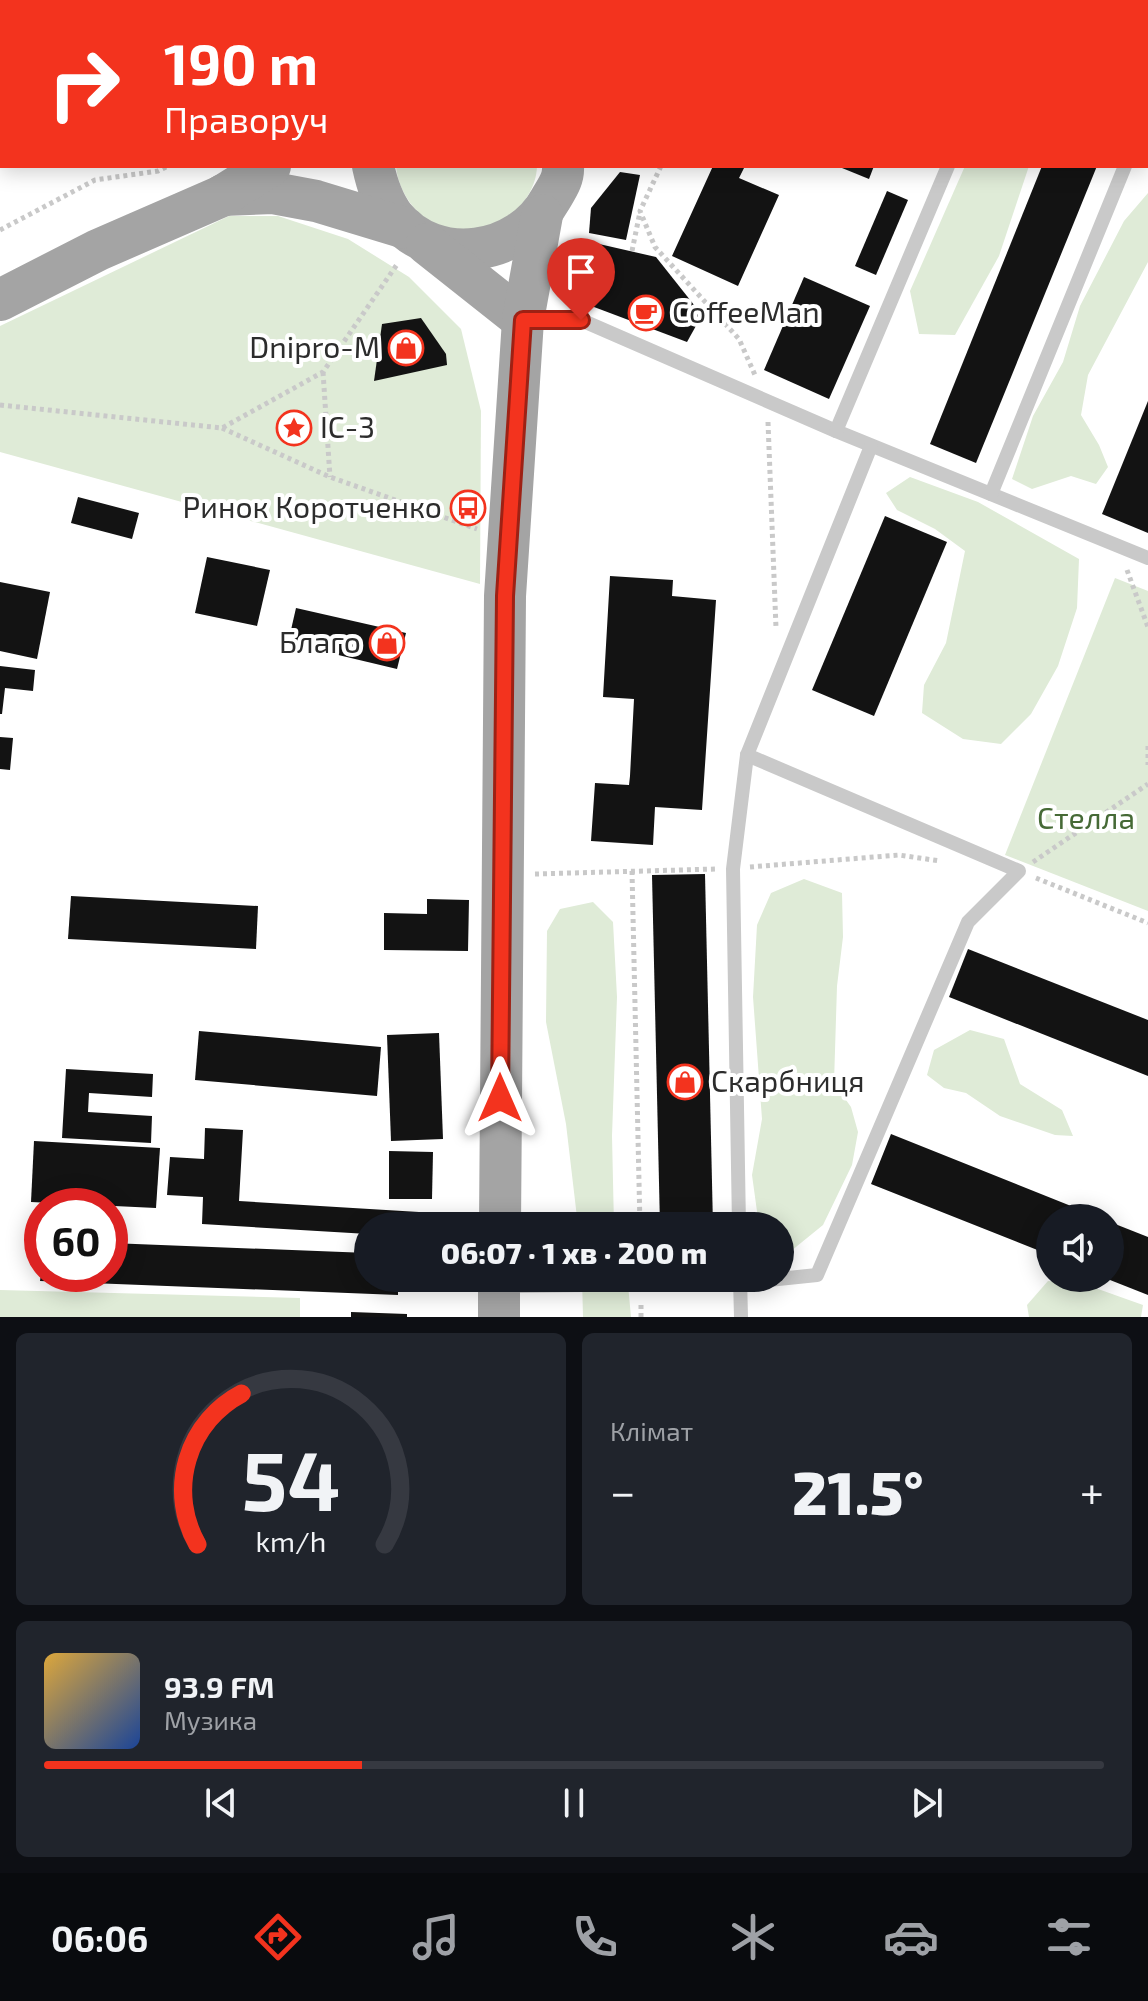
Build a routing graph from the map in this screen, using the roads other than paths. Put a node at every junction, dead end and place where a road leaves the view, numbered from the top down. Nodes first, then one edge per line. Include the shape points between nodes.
1 (267, 168) edge
2 (373, 168) edge
3 (947, 168) edge
4 (1124, 168) edge
5 (567, 169) edge
6 (222, 196) junction
7 (542, 215) junction
8 (411, 232) junction
9 (0, 300) edge
10 (523, 320) junction
11 (836, 431) junction
12 (871, 446) junction
13 (991, 494) junction
14 (1148, 558) edge
15 (747, 755) junction
16 (500, 1212) edge
17 (739, 1212) edge
18 (794, 1277) edge
19 (536, 1292) edge
20 (740, 1292) edge
21 (499, 1294) edge
22 (741, 1317) edge

1 - 6 main road
2 - 8 main road via 378,190
3 - 11 lane
4 - 13 lane
5 - 7 main road
6 - 8 main road via 273,193 316,201
6 - 9 main road
7 - 8 main road via 497,246 469,250 442,247
7 - 10 main road
8 - 10 main road
10 - 11 lane via 581,320
10 - 16 main road via 508,540
11 - 12 lane
12 - 13 lane
12 - 15 lane
13 - 14 lane
15 - 17 lane via 733,869
15 - 18 lane via 1019,871 968,922 817,1275
19 - 21 lane
20 - 22 lane

